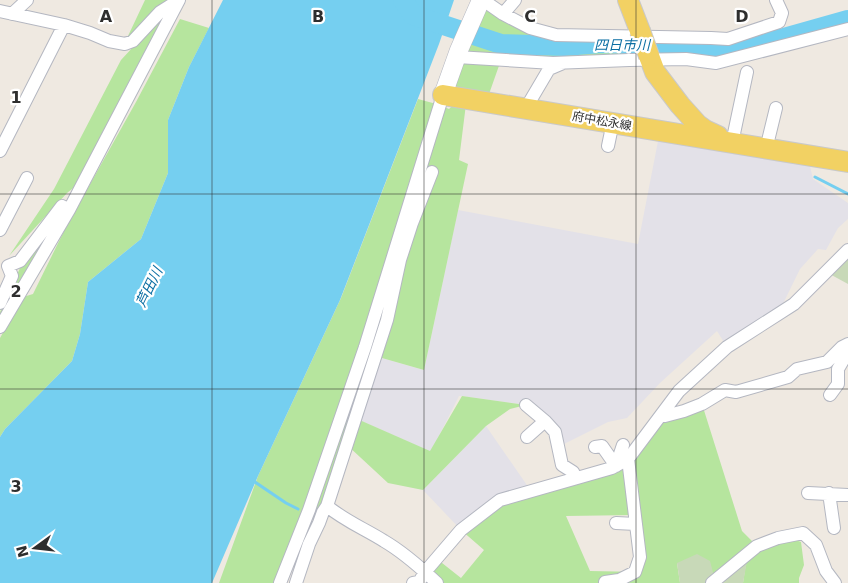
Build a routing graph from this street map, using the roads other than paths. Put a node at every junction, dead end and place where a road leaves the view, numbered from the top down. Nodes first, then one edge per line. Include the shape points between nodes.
1 (27, 0) edge
2 (178, 0) edge
3 (482, 0) edge
4 (515, 0) edge
5 (628, 0) edge
6 (776, 0) edge
7 (6, 12) edge
8 (503, 14) junction
9 (64, 25) junction
10 (848, 29) edge
11 (458, 54) junction
12 (650, 58) junction
13 (564, 62) junction
14 (747, 72) dead end
15 (443, 94) junction
16 (526, 108) junction
17 (776, 108) dead end
18 (612, 122) junction
19 (732, 142) junction
20 (608, 146) dead end
21 (764, 149) junction
22 (0, 151) edge
23 (848, 162) edge
24 (432, 172) dead end
25 (27, 178) dead end
26 (69, 210) junction
27 (0, 230) edge
28 (848, 250) edge
29 (396, 259) junction
30 (4, 264) edge
31 (0, 303) edge
32 (0, 327) edge
33 (848, 346) edge
34 (848, 352) edge
35 (831, 368) dead end
36 (830, 395) dead end
37 (526, 405) dead end
38 (662, 414) junction
39 (545, 421) junction
40 (527, 437) dead end
41 (623, 445) dead end
42 (594, 446) dead end
43 (628, 459) junction
44 (616, 466) junction
45 (576, 478) junction
46 (808, 493) dead end
47 (829, 493) junction
48 (848, 495) edge
49 (327, 506) junction
50 (616, 523) dead end
51 (636, 524) junction
52 (834, 528) dead end
53 (420, 579) edge
54 (605, 582) edge
55 (280, 583) edge
56 (296, 583) edge
57 (437, 583) edge
58 (712, 583) edge
59 (835, 583) edge

1 - 7 street
2 - 9 street via 125,44
2 - 26 street
3 - 8 street
3 - 11 street
4 - 8 street
5 - 12 main road, 府中松永線, bridge
6 - 8 street via 782,13 779,22 728,39 556,35 530,28
7 - 9 street
9 - 22 street
10 - 12 street via 716,64
11 - 13 street
11 - 15 street
12 - 13 street
12 - 19 main road, 府中松永線 via 655,72 698,125
13 - 16 street via 549,69
14 - 19 street
15 - 16 main road, 府中松永線
15 - 29 street
16 - 18 main road, 府中松永線
17 - 21 street
18 - 19 main road, 府中松永線
18 - 20 street
19 - 21 main road, 府中松永線
21 - 23 main road, 府中松永線
24 - 29 street
25 - 27 street
26 - 30 street via 62,206 20,261
26 - 32 street
28 - 38 street via 794,304 727,347 679,391
29 - 49 street via 387,320
29 - 55 street via 309,510
30 - 31 street via 12,276
33 - 35 street
33 - 38 street via 842,347 827,362 797,369 788,377 736,392 725,390 684,411
34 - 36 street via 838,369 838,384
37 - 39 street
38 - 43 street
39 - 40 street
39 - 45 street via 555,432 562,466 573,472
41 - 44 street
42 - 44 street via 602,446
43 - 44 street
43 - 51 street
44 - 45 street
45 - 53 street via 500,500 461,530
46 - 47 street
47 - 48 street
47 - 52 street
49 - 53 street via 385,541
49 - 56 street via 309,544
50 - 51 street
51 - 54 street via 640,557 635,572 619,580
53 - 57 street
58 - 59 street via 757,546 803,534 816,544 826,571

